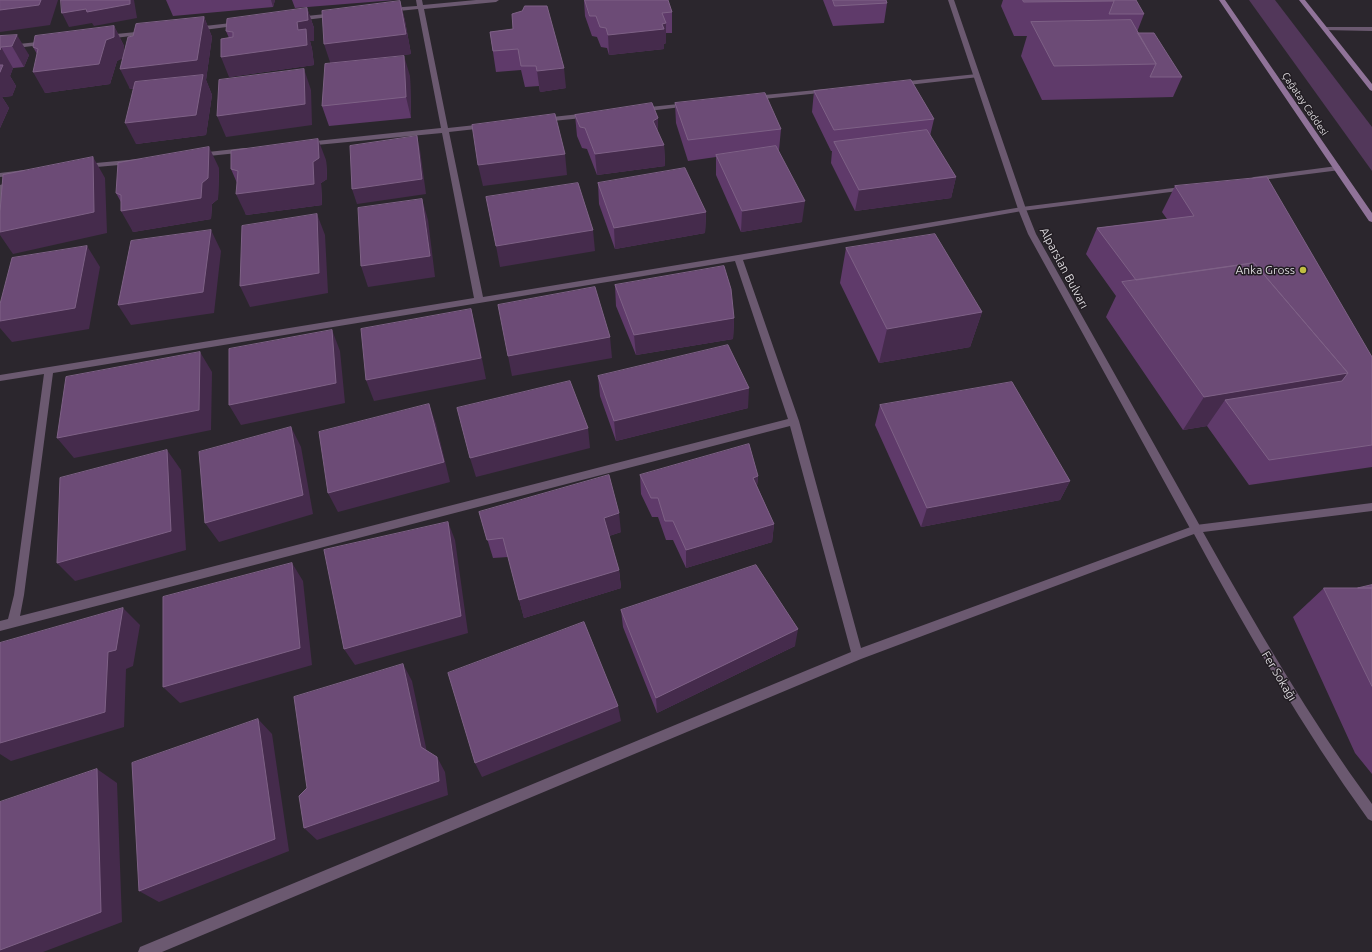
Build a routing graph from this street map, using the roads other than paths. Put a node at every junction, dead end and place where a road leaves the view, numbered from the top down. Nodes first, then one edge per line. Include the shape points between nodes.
1 (496, 0) edge
2 (951, 0) edge
3 (1222, 0) edge
4 (1302, 0) edge
5 (420, 3) edge
6 (381, 11) edge
7 (341, 14) edge
8 (286, 20) edge
9 (246, 24) edge
10 (190, 29) edge
11 (1326, 29) junction
12 (1372, 29) edge
13 (151, 33) edge
14 (95, 38) edge
15 (56, 42) edge
16 (0, 48) edge
17 (977, 76) junction
18 (890, 85) edge
19 (1372, 89) edge
20 (834, 90) edge
21 (747, 99) edge
22 (699, 104) edge
23 (636, 110) edge
24 (596, 114) edge
25 (532, 121) edge
26 (493, 125) edge
27 (445, 130) junction
28 (296, 145) edge
29 (248, 150) edge
30 (193, 155) edge
31 (146, 160) edge
32 (75, 167) edge
33 (1337, 168) junction
34 (35, 171) edge
35 (2, 174) edge
36 (1242, 181) edge
37 (1195, 187) edge
38 (0, 209) edge
39 (1022, 209) junction
40 (1372, 219) edge
41 (738, 258) junction
42 (479, 300) junction
43 (49, 370) junction
44 (0, 378) edge
45 (794, 421) junction
46 (1372, 507) edge
47 (1196, 529) junction
48 (13, 623) junction
49 (0, 626) edge
50 (857, 655) junction
51 (1372, 816) edge
52 (145, 952) edge

1 - 5 street
2 - 17 street, Alparslan Bulvarı
3 - 33 main road, Çağatay Caddesi
4 - 11 main road
5 - 6 street
5 - 27 street
7 - 8 street
9 - 10 street
11 - 12 street
11 - 19 main road
13 - 14 street
15 - 16 street
17 - 18 street
17 - 39 street, Alparslan Bulvarı
20 - 21 street
22 - 23 street
24 - 25 street
26 - 27 street
27 - 28 street
27 - 42 street
29 - 30 street
31 - 32 street
33 - 36 street
33 - 40 main road, Çağatay Caddesi
34 - 35 street
35 - 38 street
37 - 39 street
39 - 41 street
39 - 47 street, Alparslan Bulvarı via 1042,254
41 - 42 street
41 - 45 street
42 - 43 street
43 - 44 street
43 - 48 street
45 - 48 street
45 - 50 street
46 - 47 street
47 - 50 street
47 - 51 street, Fer Sokağı via 1281,680
48 - 49 street
50 - 52 street

